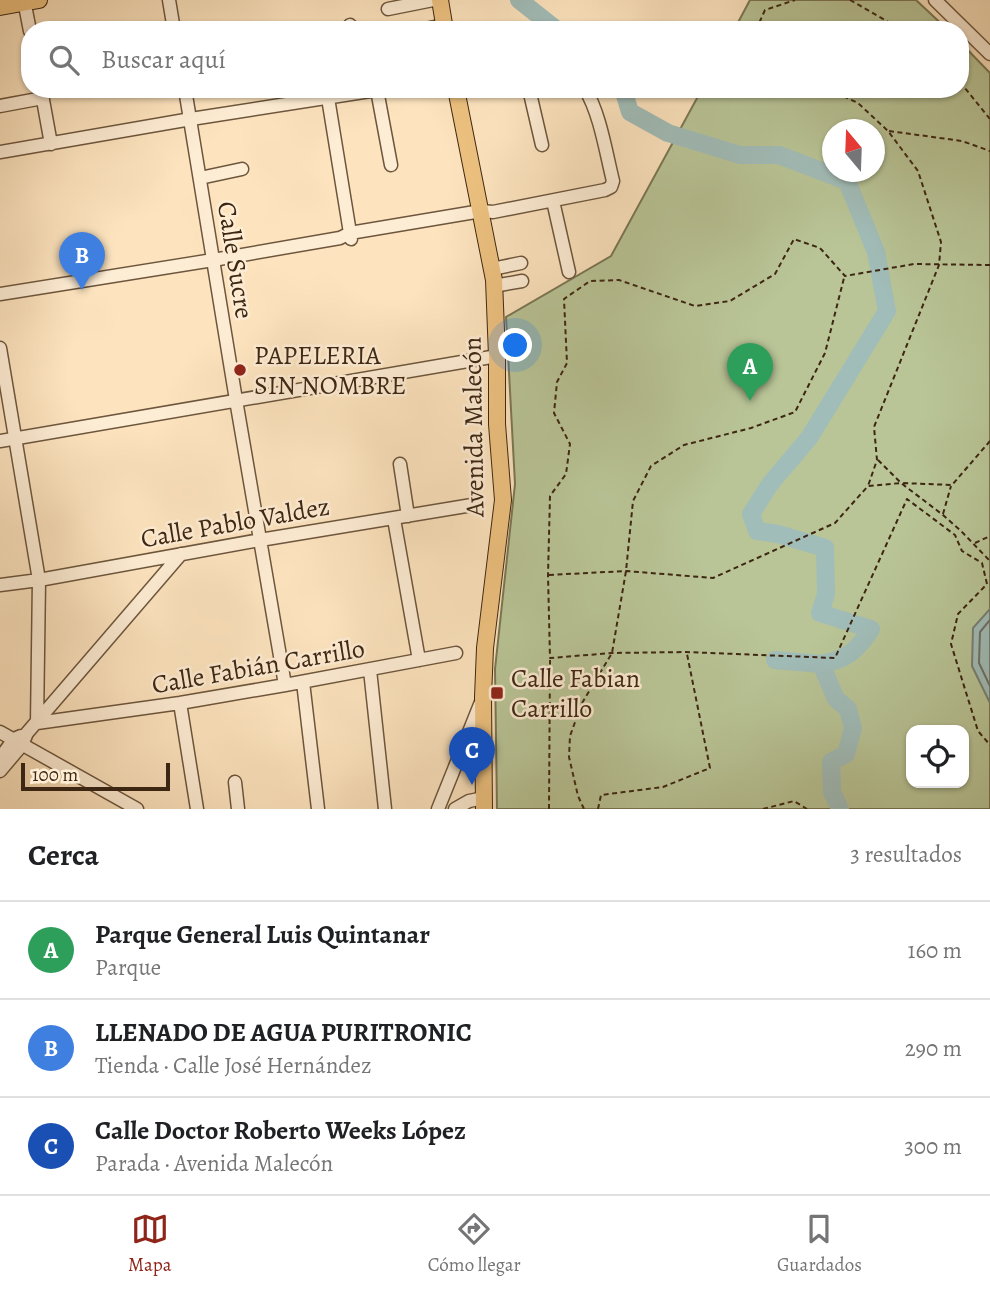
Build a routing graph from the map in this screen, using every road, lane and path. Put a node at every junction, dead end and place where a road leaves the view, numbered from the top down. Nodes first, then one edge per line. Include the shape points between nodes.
1 (169, 0) edge
2 (433, 0) edge
3 (440, 0) edge
4 (795, 0) edge
5 (850, 0) edge
6 (935, 0) edge
7 (29, 1) edge
8 (0, 7) edge
9 (388, 9) dead end
10 (30, 21) edge
11 (172, 21) edge
12 (444, 21) edge
13 (761, 21) edge
14 (887, 21) edge
15 (956, 21) edge
16 (969, 33) edge
17 (990, 54) edge
18 (969, 93) edge
19 (28, 98) edge
20 (43, 98) edge
21 (187, 98) edge
22 (328, 98) joint
23 (381, 98) edge
24 (458, 98) edge
25 (531, 98) edge
26 (588, 98) edge
27 (847, 98) edge
28 (0, 106) edge
29 (990, 118) edge
30 (191, 119) junction
31 (888, 131) junction
32 (51, 144) junction
33 (542, 145) dead end
34 (990, 151) edge
35 (0, 152) edge
36 (391, 165) dead end
37 (242, 169) dead end
38 (200, 178) junction
39 (554, 201) junction
40 (485, 214) junction
41 (347, 237) junction
42 (213, 260) junction
43 (521, 263) dead end
44 (939, 265) junction
45 (990, 265) edge
46 (492, 269) junction
47 (569, 272) dead end
48 (845, 276) junction
49 (522, 281) dead end
50 (494, 286) junction
51 (0, 294) edge
52 (0, 348) edge
53 (497, 356) junction
54 (236, 400) junction
55 (15, 438) junction
56 (0, 441) edge
57 (990, 441) edge
58 (877, 460) junction
59 (400, 464) dead end
60 (901, 483) junction
61 (952, 485) junction
62 (868, 486) junction
63 (478, 504) dead end
64 (943, 515) junction
65 (408, 516) junction
66 (394, 519) junction
67 (961, 530) junction
68 (955, 536) junction
69 (990, 536) edge
70 (260, 540) junction
71 (973, 543) junction
72 (181, 554) junction
73 (988, 560) edge
74 (982, 563) junction
75 (626, 571) junction
76 (548, 575) junction
77 (39, 580) junction
78 (0, 585) edge
79 (686, 652) junction
80 (456, 653) dead end
81 (612, 653) junction
82 (550, 658) junction
83 (419, 660) junction
84 (370, 670) junction
85 (303, 682) junction
86 (285, 685) junction
87 (483, 697) junction
88 (180, 703) junction
89 (37, 723) junction
90 (0, 732) edge
91 (21, 739) junction
92 (990, 746) edge
93 (0, 758) edge
94 (0, 771) edge
95 (235, 782) dead end
96 (484, 803) edge
97 (137, 809) edge
98 (197, 809) edge
99 (238, 809) edge
100 (318, 809) edge
101 (385, 809) edge
102 (438, 809) edge
103 (455, 809) edge
104 (549, 809) edge
105 (584, 809) edge
106 (598, 809) edge
107 (763, 809) edge
108 (807, 809) edge

1 - 11 street
2 - 9 street
3 - 12 main road
4 - 13 path via 765,10
5 - 14 path
6 - 15 street
7 - 8 main road
7 - 10 street
16 - 17 street
18 - 29 path
19 - 28 street
20 - 32 street
21 - 30 street, Calle Sucre
22 - 30 street
22 - 41 street
23 - 36 street
24 - 40 main road, Avenida Malecón
25 - 33 street
26 - 39 street via 602,134 611,187
27 - 31 path
30 - 32 street
30 - 38 street, Calle Sucre
31 - 34 path via 962,141
31 - 44 path via 918,172 941,242
32 - 35 street
37 - 38 street
38 - 42 street, Calle Sucre
39 - 40 street
39 - 47 street
40 - 41 street
40 - 46 main road, Avenida Malecón
41 - 42 street
42 - 51 street
42 - 54 street, Calle Sucre
43 - 46 street
44 - 45 path
44 - 48 path via 914,264
44 - 58 path via 874,427
46 - 50 main road, Avenida Malecón
48 - 75 path via 825,354 794,412 684,444 651,466 633,501
48 - 76 path via 820,248 794,239 775,274 730,301 695,306 619,280 590,281 564,299 567,363 557,382 554,413 570,444 566,474 550,496
49 - 50 street
50 - 53 main road, Avenida Malecón
52 - 55 street
53 - 54 street
53 - 87 main road, Avenida Malecón via 503,500
54 - 55 street
54 - 70 street, Calle Sucre
55 - 56 street
55 - 77 street
57 - 61 path
58 - 60 path
58 - 62 path
59 - 65 street
60 - 61 path
60 - 62 path
60 - 64 path
61 - 64 path
62 - 75 path via 835,523 713,578
63 - 65 street, Calle Pablo Valdez
64 - 67 path
65 - 66 street, Calle Pablo Valdez
66 - 70 street, Calle Pablo Valdez
66 - 83 street
67 - 68 path
67 - 71 path
68 - 74 path via 962,551
68 - 79 path via 907,499 835,658
69 - 71 path
70 - 72 street, Calle Pablo Valdez
70 - 86 street, Calle Sucre
71 - 73 path
72 - 77 street, Calle Pablo Valdez
72 - 89 street
73 - 74 path
74 - 92 path via 987,583 958,614 951,644 978,731
75 - 76 path
75 - 81 path
76 - 82 path
77 - 78 street, Calle Pablo Valdez
77 - 89 street
79 - 81 path
79 - 106 path via 710,768 663,787 601,795
80 - 83 street, Calle Fabián Carrillo
81 - 82 path
81 - 105 path via 582,703 570,736 569,757
82 - 104 path
83 - 84 street, Calle Fabián Carrillo
84 - 85 street, Calle Fabián Carrillo
84 - 101 street
85 - 86 street, Calle Fabián Carrillo
85 - 100 street
86 - 88 street, Calle Fabián Carrillo
87 - 96 main road, Avenida Malecón
87 - 102 street
88 - 89 street, Calle Fabián Carrillo
88 - 98 street
89 - 91 street
90 - 91 street
91 - 93 street
91 - 94 street
91 - 97 street
95 - 99 street
96 - 103 street via 469,801
107 - 108 path via 794,801

